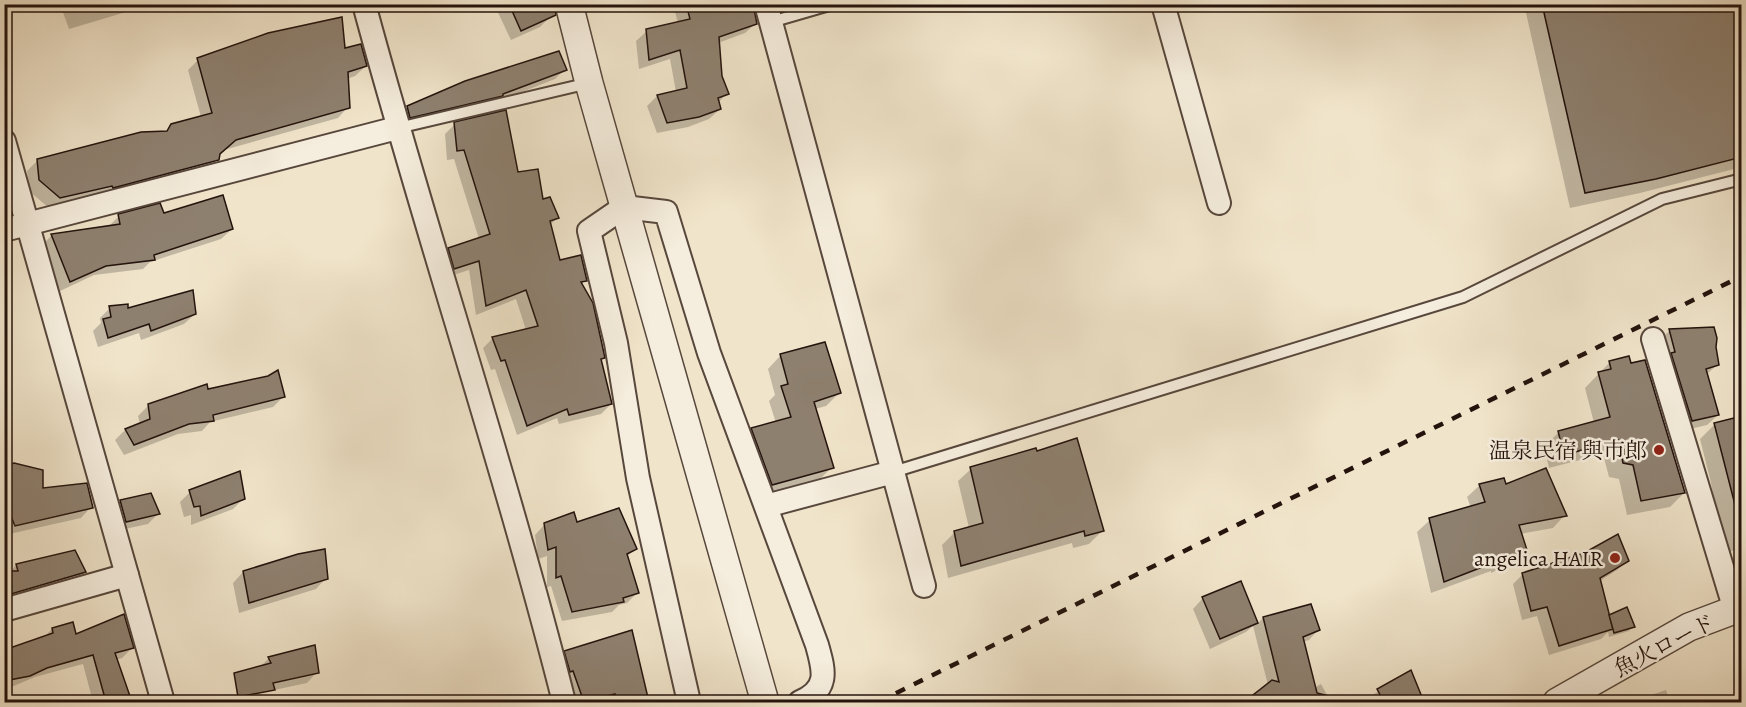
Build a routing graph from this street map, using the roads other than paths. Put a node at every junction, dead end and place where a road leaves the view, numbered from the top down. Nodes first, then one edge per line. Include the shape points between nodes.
1 (364, 4) edge
2 (569, 4) edge
3 (833, 4) edge
4 (1163, 4) edge
5 (769, 13) edge
6 (589, 83) junction
7 (397, 128) junction
8 (4, 141) edge
9 (1742, 179) edge
10 (1219, 203) dead end
11 (624, 207) junction
12 (27, 224) junction
13 (4, 230) edge
14 (1653, 339) dead end
15 (893, 472) junction
16 (766, 506) junction
17 (127, 575) junction
18 (924, 586) dead end
19 (1738, 608) edge
20 (4, 610) edge
21 (163, 702) edge
22 (564, 702) edge
23 (689, 702) edge
24 (765, 702) edge
25 (801, 702) edge
26 (1557, 702) edge

1 - 7 street
2 - 6 street
3 - 5 lane
4 - 10 street
5 - 15 street
6 - 7 lane
6 - 11 street
7 - 12 street
7 - 22 street via 532,581
8 - 12 street
9 - 15 lane via 1662,200 1464,297
11 - 16 street via 666,212 709,353
11 - 23 street via 589,231 616,343 638,478
11 - 24 street
12 - 13 street
12 - 17 street
14 - 19 street
15 - 16 street
15 - 18 street
16 - 25 street via 824,673 819,687
17 - 20 street
17 - 21 street
19 - 26 street, 魚火ロード via 1689,627

